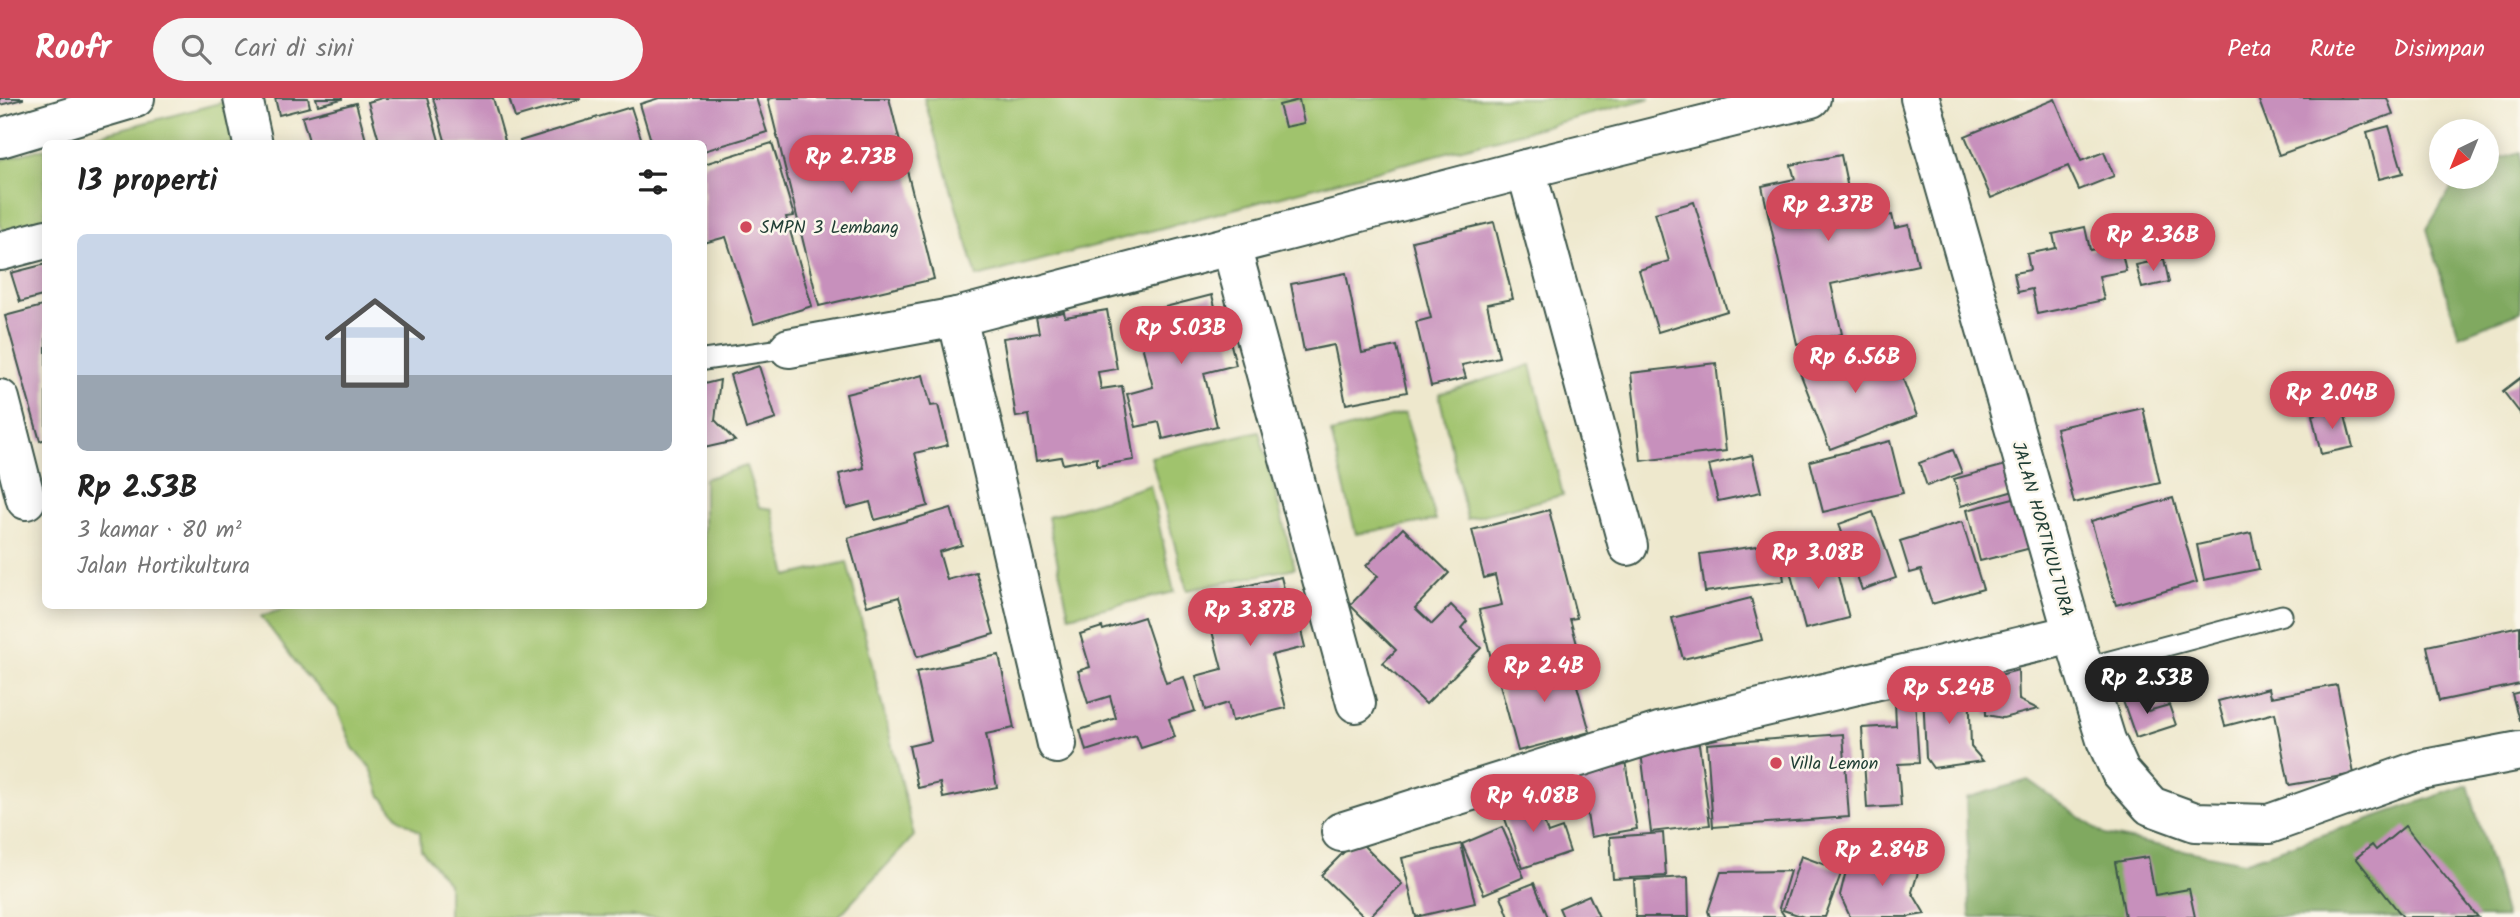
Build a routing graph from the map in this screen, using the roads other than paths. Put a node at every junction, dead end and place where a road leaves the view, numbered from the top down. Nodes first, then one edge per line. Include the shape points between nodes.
1 (135, 98) edge
2 (243, 98) edge
3 (1811, 98) edge
4 (1920, 98) edge
5 (0, 138) edge
6 (252, 140) edge
7 (1526, 169) junction
8 (42, 240) edge
9 (1231, 246) junction
10 (0, 249) edge
11 (0, 261) edge
12 (957, 317) junction
13 (789, 348) joint
14 (707, 360) edge
15 (0, 399) edge
16 (26, 500) dead end
17 (1628, 546) dead end
18 (2282, 615) dead end
19 (2079, 651) junction
20 (1356, 703) dead end
21 (1057, 744) dead end
22 (2520, 751) edge
23 (1340, 832) dead end

1 - 5 street
2 - 6 street
3 - 7 street
4 - 19 street, JALAN HORTIKULTURA
7 - 9 street
7 - 17 street
8 - 10 street
9 - 12 street
9 - 20 street
10 - 11 street
12 - 13 street
12 - 21 street
13 - 14 lane
15 - 16 street
18 - 19 lane
19 - 22 street via 2120,771 2151,806 2195,822 2269,824 2420,770
19 - 23 street, JALAN HORTIKULTURA via 1660,732

